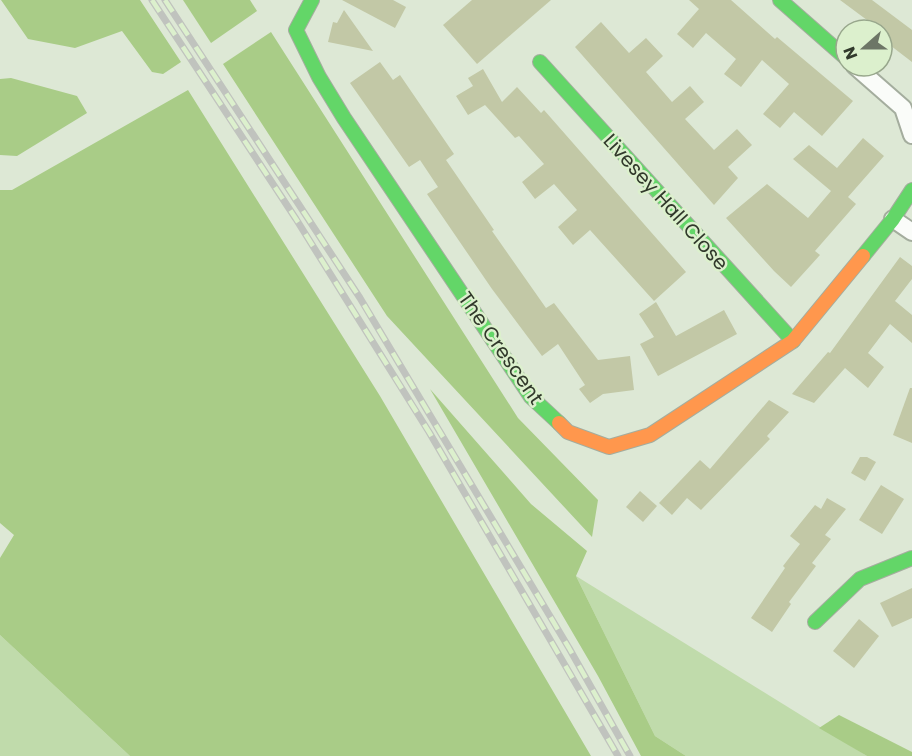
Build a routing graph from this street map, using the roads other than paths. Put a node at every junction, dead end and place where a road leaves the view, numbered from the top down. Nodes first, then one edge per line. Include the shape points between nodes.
1 (312, 0) edge
2 (780, 0) edge
3 (834, 47) edge
4 (540, 62) dead end
5 (869, 78) edge
6 (912, 135) edge
7 (912, 190) edge
8 (893, 219) junction
9 (912, 232) edge
10 (793, 341) junction
11 (912, 558) edge
12 (816, 622) dead end

1 - 10 street, The Crescent via 296,30 326,88 531,397 568,432 609,447 650,435
2 - 3 street
4 - 10 street, Livesey Hall Close
5 - 6 street via 903,108
7 - 8 street, The Crescent
8 - 9 street
8 - 10 street, The Crescent
11 - 12 street via 860,579

